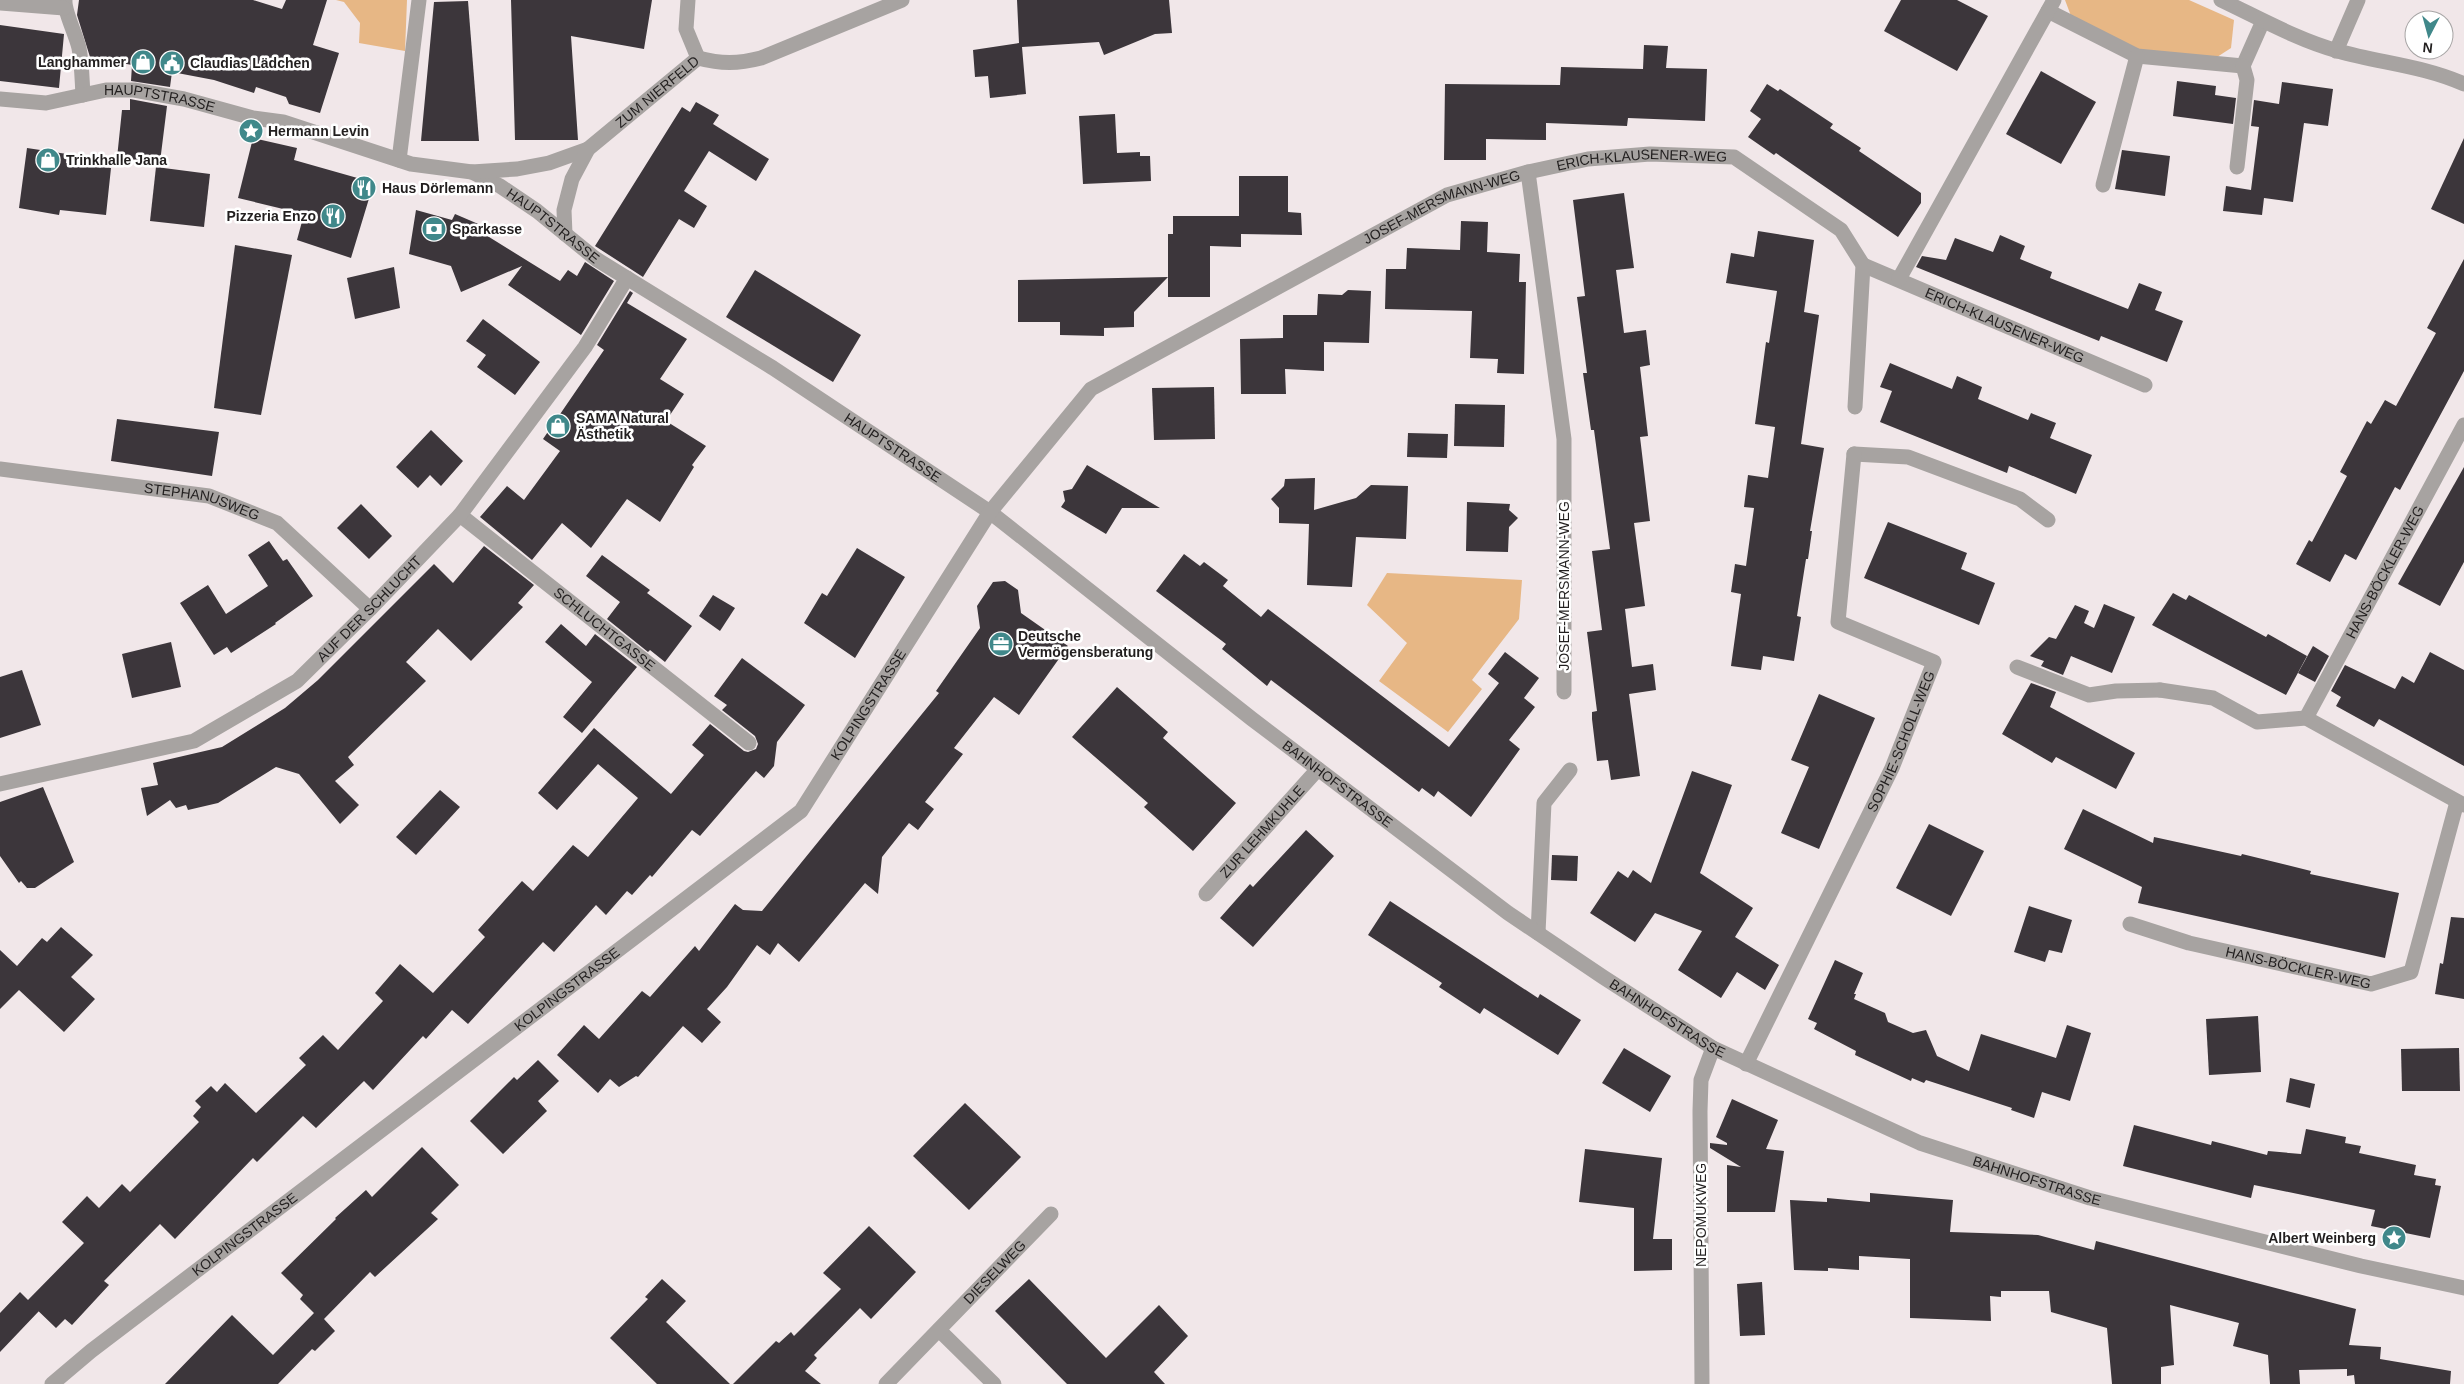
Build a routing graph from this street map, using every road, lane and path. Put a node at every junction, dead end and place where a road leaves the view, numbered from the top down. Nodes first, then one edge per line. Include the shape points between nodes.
1 (419, 0) edge
2 (688, 0) edge
3 (902, 0) edge
4 (2221, 0) edge
5 (2358, 0) edge
6 (0, 3) edge
7 (65, 4) edge
8 (2051, 6) edge
9 (2263, 21) junction
10 (2336, 51) junction
11 (2137, 56) junction
12 (698, 58) junction
13 (2242, 66) junction
14 (2464, 84) edge
15 (83, 96) junction
16 (0, 100) edge
17 (588, 149) junction
18 (399, 160) junction
19 (2237, 167) dead end
20 (472, 172) junction
21 (1528, 172) junction
22 (2103, 185) dead end
23 (564, 234) junction
24 (1863, 265) junction
25 (627, 278) junction
26 (1899, 279) junction
27 (2145, 385) dead end
28 (1855, 407) dead end
29 (2464, 425) edge
30 (0, 469) edge
31 (990, 512) junction
32 (460, 515) junction
33 (2048, 520) dead end
34 (370, 609) junction
35 (2017, 667) dead end
36 (1564, 692) dead end
37 (2306, 718) junction
38 (749, 743) dead end
39 (1318, 769) junction
40 (1570, 770) dead end
41 (0, 784) edge
42 (2461, 804) edge
43 (1206, 894) dead end
44 (2130, 924) dead end
45 (1538, 933) junction
46 (1713, 1048) junction
47 (1746, 1064) junction
48 (1051, 1214) dead end
49 (2464, 1288) edge
50 (939, 1330) junction
51 (52, 1384) edge
52 (886, 1384) edge
53 (994, 1384) edge
54 (1702, 1384) edge

1 - 18 street
2 - 12 street via 686,29
3 - 12 street, ZUM NIERFELD via 740,64
4 - 9 street
5 - 10 street
6 - 7 street
7 - 15 street via 79,51
8 - 11 street
8 - 26 street
9 - 10 street
9 - 13 street
10 - 14 street via 2442,74
11 - 13 street
11 - 22 street
12 - 17 street, ZUM NIERFELD
13 - 19 street via 2247,80
15 - 16 street, HAUPTSTRASSE via 46,104
15 - 18 street, HAUPTSTRASSE via 106,90 134,90 184,99 253,118 283,122
17 - 20 street via 549,163
17 - 23 street, ZUM NIERFELD via 572,178 564,210
18 - 20 street, HAUPTSTRASSE
20 - 23 street, HAUPTSTRASSE via 500,186
21 - 24 street, ERICH-KLAUSENER-WEG via 1588,159 1650,154 1734,157 1840,230
21 - 31 street, JOSEF-MERSMANN-WEG via 1447,195 1091,389
21 - 36 street, JOSEF-MERSMANN-WEG via 1564,439
23 - 25 street, HAUPTSTRASSE
24 - 26 street, ERICH-KLAUSENER-WEG
24 - 28 street
25 - 31 street, HAUPTSTRASSE via 773,368
25 - 32 street, AUF DER SCHLUCHT via 585,347
26 - 27 street, ERICH-KLAUSENER-WEG
29 - 37 street, HANS-BÖCKLER-WEG
30 - 34 street, STEPHANUSWEG via 209,496 277,523
31 - 39 street, BAHNHOFSTRASSE
31 - 51 street, KOLPINGSTRASSE via 801,811 91,1351
32 - 34 street, AUF DER SCHLUCHT
32 - 38 street, SCHLUCHTGASSE
33 - 47 street, SOPHIE-SCHOLL-WEG via 2020,499 1908,457 1854,454 1838,622 1934,662 1892,768
34 - 41 street, AUF DER SCHLUCHT via 297,681 194,741
35 - 37 street via 2089,694 2160,690 2213,698 2257,722
37 - 42 street, HANS-BÖCKLER-WEG
39 - 43 street, ZUR LEHMKUHLE
39 - 45 street, BAHNHOFSTRASSE
40 - 45 street via 1544,803
42 - 44 street, HANS-BÖCKLER-WEG via 2411,972 2371,984 2189,944
45 - 46 street, BAHNHOFSTRASSE
46 - 47 street, BAHNHOFSTRASSE
46 - 54 street, NEPOMUKWEG via 1702,1080 1700,1111
47 - 49 street, BAHNHOFSTRASSE via 1920,1143 2090,1198 2361,1266
48 - 50 street, DIESELWEG
50 - 52 street, DIESELWEG
50 - 53 street

